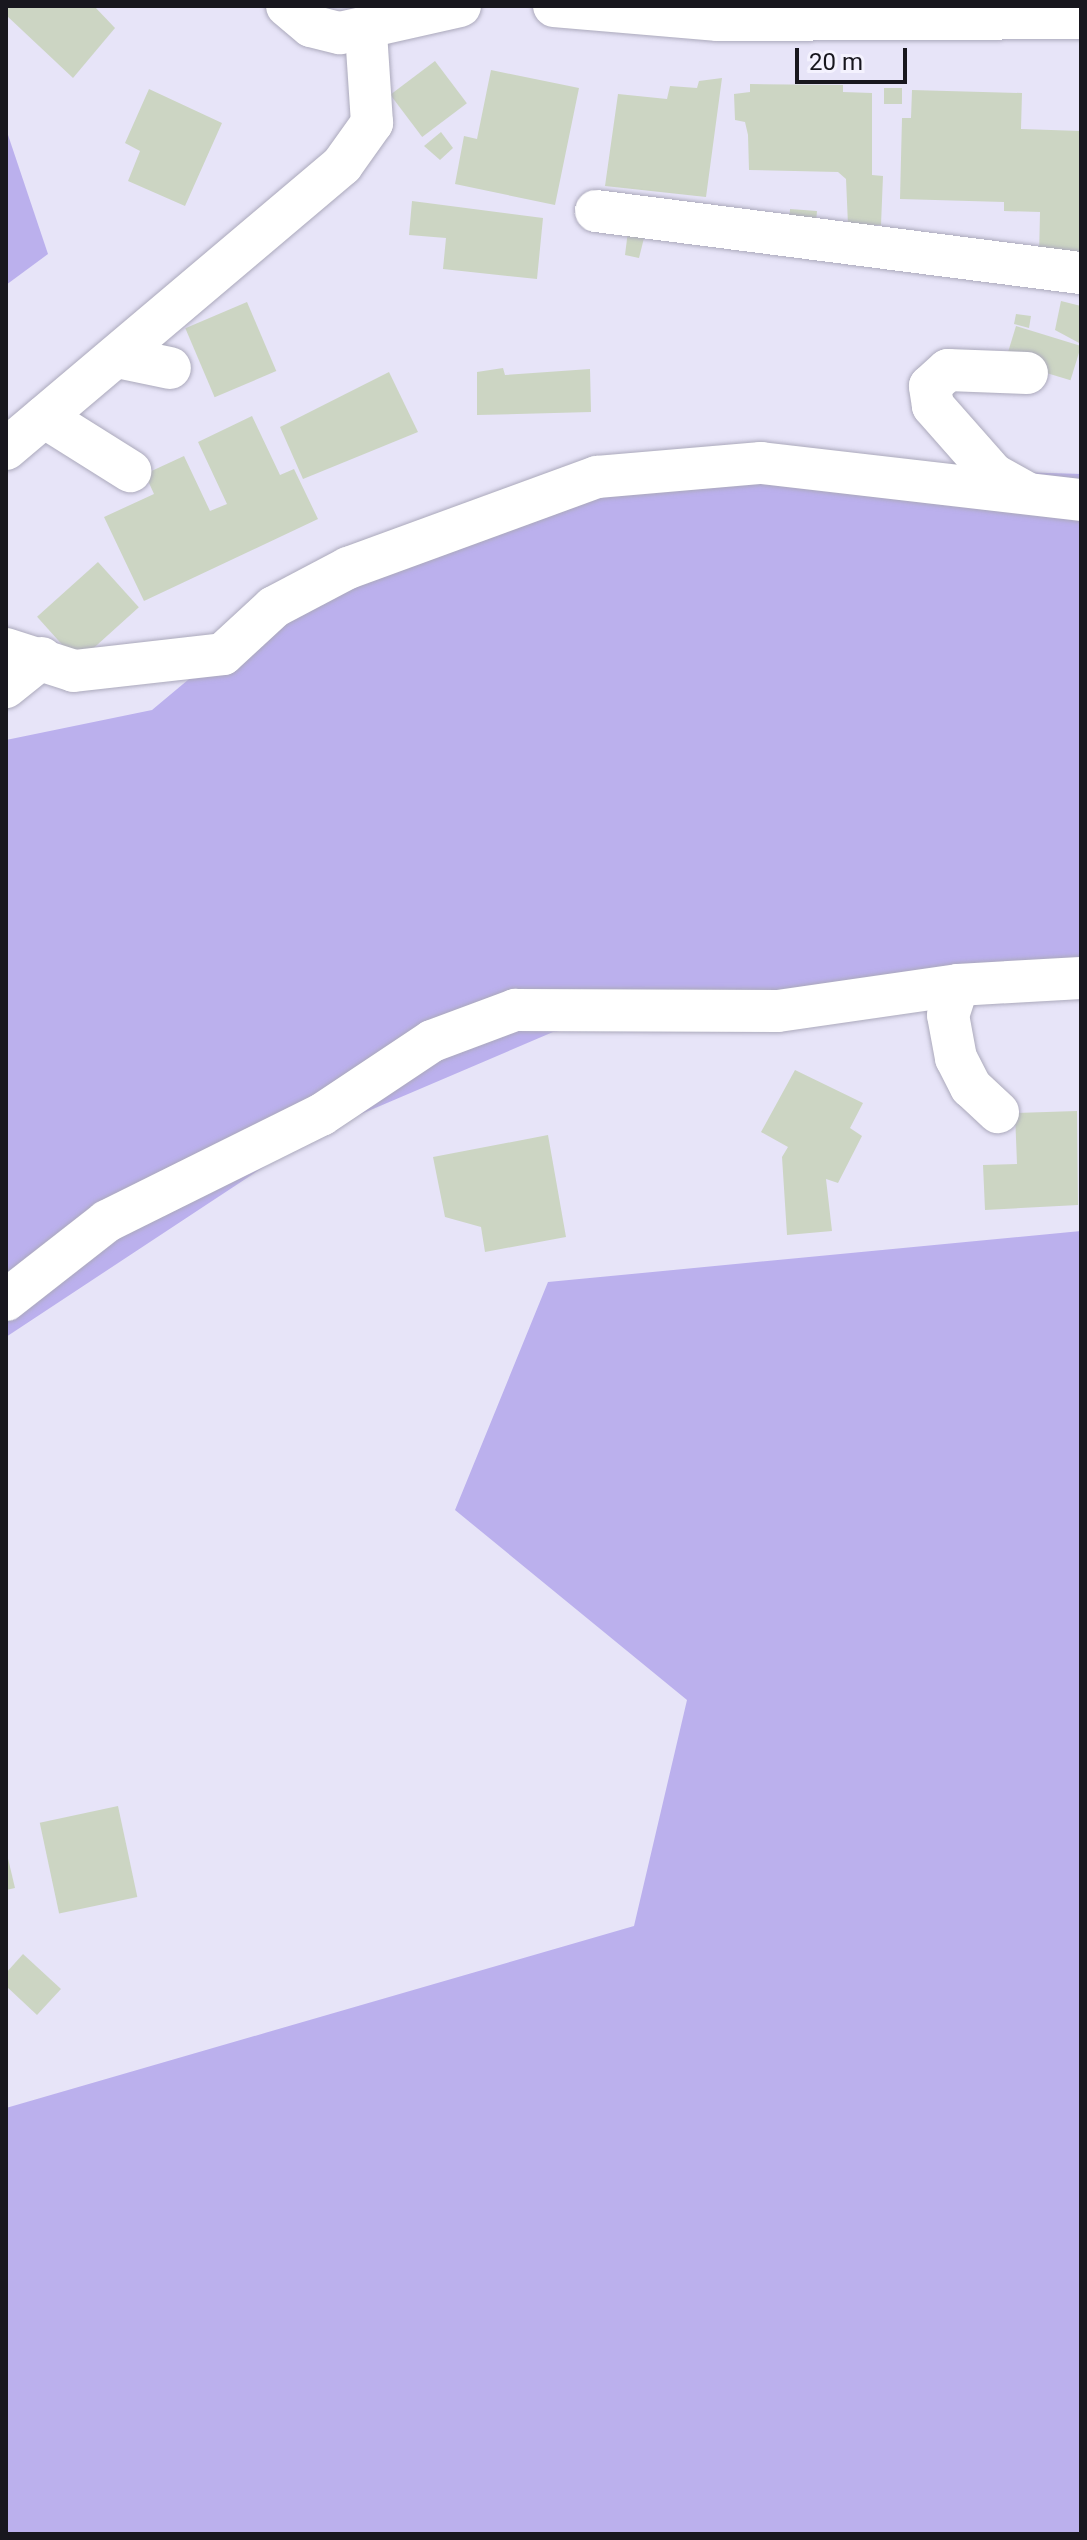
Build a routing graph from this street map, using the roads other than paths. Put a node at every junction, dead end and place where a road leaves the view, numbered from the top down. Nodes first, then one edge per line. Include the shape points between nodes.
1 (287, 6) edge
2 (460, 6) edge
3 (554, 6) edge
4 (899, 12) edge
5 (806, 13) edge
6 (1081, 18) edge
7 (375, 23) edge
8 (596, 211) dead end
9 (1081, 273) edge
10 (117, 357) junction
11 (170, 368) dead end
12 (1027, 373) dead end
13 (44, 417) junction
14 (6, 449) edge
15 (130, 471) dead end
16 (1068, 502) edge
17 (24, 653) edge
18 (6, 687) edge
19 (1081, 978) edge
20 (958, 985) junction
21 (998, 1112) dead end
22 (6, 1300) edge

1 - 7 street via 311,26
2 - 7 street
3 - 5 street via 660,18
4 - 5 street
4 - 6 street
7 - 10 street via 369,134 342,165
8 - 9 street
10 - 11 street
10 - 13 street
12 - 16 street via 948,370 930,386 933,406 993,474
13 - 14 street
13 - 15 street
16 - 17 street via 761,463 597,477 348,568 274,607 223,654 74,671
17 - 18 street
19 - 20 street
20 - 21 street via 948,1015 956,1058 971,1087
20 - 22 street via 778,1011 515,1010 432,1041 321,1115 107,1221

